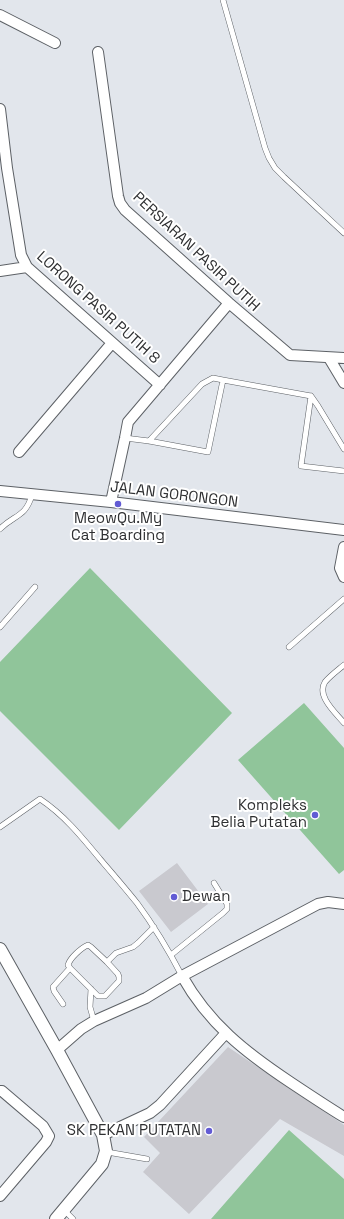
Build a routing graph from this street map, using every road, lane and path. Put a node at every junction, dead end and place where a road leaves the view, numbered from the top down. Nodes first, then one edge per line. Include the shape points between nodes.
1 (223, 0) edge
2 (0, 15) edge
3 (55, 43) dead end
4 (98, 52) dead end
5 (0, 109) edge
6 (3, 168) edge
7 (344, 233) edge
8 (27, 267) junction
9 (0, 271) edge
10 (229, 303) junction
11 (112, 343) junction
12 (329, 358) junction
13 (344, 358) edge
14 (223, 380) junction
15 (344, 383) edge
16 (160, 384) junction
17 (310, 396) junction
18 (126, 438) junction
19 (149, 441) junction
20 (344, 447) edge
21 (19, 452) dead end
22 (344, 471) edge
23 (0, 492) edge
24 (32, 494) junction
25 (111, 502) junction
26 (0, 528) edge
27 (344, 530) edge
28 (344, 547) edge
29 (344, 577) edge
30 (35, 586) dead end
31 (344, 599) edge
32 (0, 627) edge
33 (289, 647) dead end
34 (344, 665) edge
35 (344, 723) edge
36 (0, 827) edge
37 (214, 883) dead end
38 (344, 904) edge
39 (154, 927) junction
40 (0, 949) edge
41 (171, 955) junction
42 (107, 962) junction
43 (70, 968) junction
44 (182, 976) junction
45 (91, 989) junction
46 (64, 1004) dead end
47 (94, 1021) junction
48 (226, 1033) junction
49 (57, 1050) junction
50 (0, 1091) edge
51 (344, 1117) edge
52 (103, 1136) junction
53 (106, 1151) junction
54 (147, 1159) dead end
55 (0, 1196) edge
56 (60, 1214) edge
57 (72, 1219) edge

1 - 7 lane via 269,158 284,177
2 - 3 street
4 - 10 street, PERSIARAN PASIR PUTIH via 120,204
5 - 6 street, LORONG PASIR PUTIH 8
6 - 8 street, LORONG PASIR PUTIH 8 via 21,255
8 - 9 street
8 - 11 street, LORONG PASIR PUTIH 8
10 - 12 street, PERSIARAN PASIR PUTIH via 290,355
10 - 16 street
11 - 16 street, LORONG PASIR PUTIH 8
11 - 21 street
12 - 13 street, PERSIARAN PASIR PUTIH
12 - 15 street
14 - 17 lane
14 - 19 lane via 213,378 202,384
14 - 19 lane via 208,452
16 - 18 street via 128,422
17 - 20 lane
17 - 22 lane via 301,466
18 - 19 lane
18 - 25 street
23 - 24 street, JALAN GORONGON
24 - 25 street, JALAN GORONGON
24 - 26 lane via 27,508
25 - 27 street, JALAN GORONGON
28 - 29 street via 340,568
30 - 32 lane
31 - 33 lane
34 - 35 lane via 324,683 322,691 325,700
36 - 39 lane via 40,799 61,814 137,903
37 - 41 lane via 227,904 227,909
38 - 44 street via 318,904
39 - 41 lane
39 - 42 lane via 133,947 116,953
40 - 49 street
41 - 44 lane
42 - 43 lane via 88,945 69,961
42 - 45 lane via 118,974 119,981 105,996 98,996
43 - 45 lane
43 - 46 lane via 53,987
44 - 47 street via 146,998
44 - 48 street via 192,994
45 - 47 lane via 90,1007
47 - 49 street
48 - 51 street via 259,1061
48 - 52 street via 160,1105 150,1113
49 - 52 street
50 - 55 street via 43,1126 48,1136 46,1142
52 - 53 street
53 - 54 lane
53 - 56 street via 102,1164
56 - 57 lane

